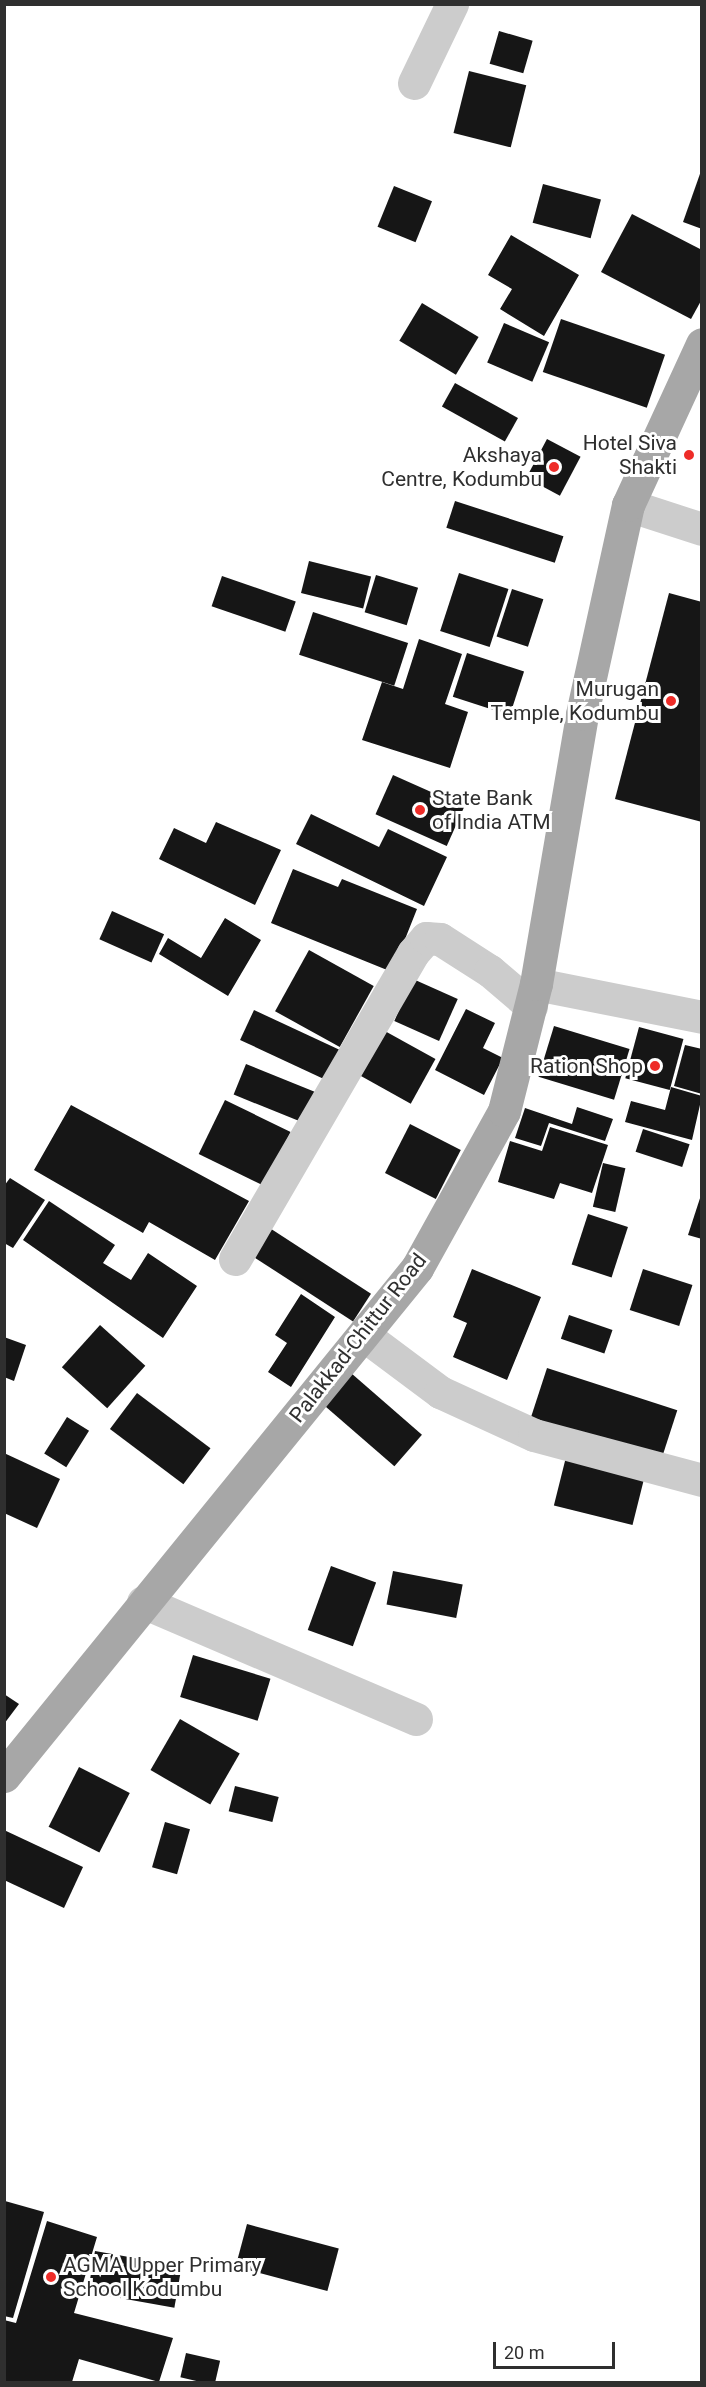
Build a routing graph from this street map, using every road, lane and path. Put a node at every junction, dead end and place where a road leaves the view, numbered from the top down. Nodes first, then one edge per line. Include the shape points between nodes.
1 (452, 4) edge
2 (414, 83) dead end
3 (702, 344) edge
4 (628, 505) junction
5 (702, 529) edge
6 (533, 995) junction
7 (702, 1017) edge
8 (235, 1259) dead end
9 (365, 1336) junction
10 (702, 1479) edge
11 (143, 1602) junction
12 (416, 1719) dead end
13 (4, 1776) edge

1 - 2 street
3 - 4 main road, Palakkad-Chittur Road
4 - 5 street
4 - 6 main road, Palakkad-Chittur Road via 582,714
6 - 7 street
6 - 8 street via 440,939 426,939 412,952
6 - 9 main road, Palakkad-Chittur Road via 504,1111 417,1268
9 - 10 street via 440,1392 534,1435
9 - 11 main road, Palakkad-Chittur Road
11 - 12 street
11 - 13 main road, Palakkad-Chittur Road

